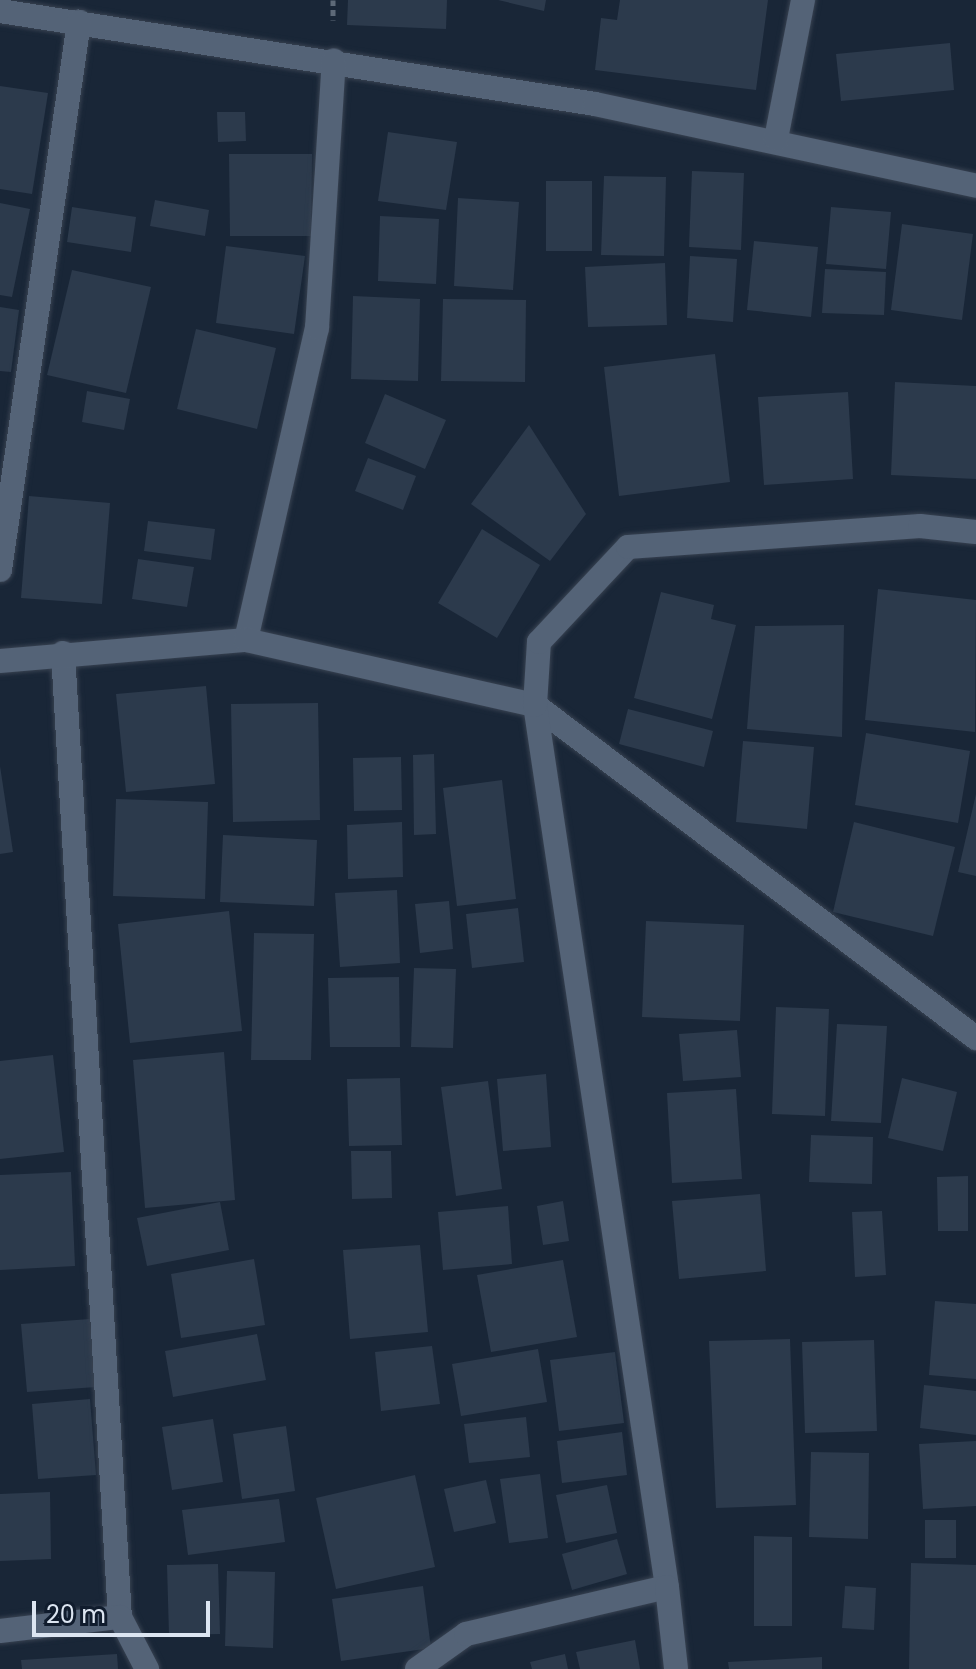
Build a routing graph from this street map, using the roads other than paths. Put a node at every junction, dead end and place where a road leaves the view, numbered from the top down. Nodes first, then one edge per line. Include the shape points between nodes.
1 (803, 0) edge
2 (0, 11) edge
3 (79, 22) junction
4 (334, 61) junction
5 (776, 139) junction
6 (976, 186) edge
7 (976, 532) edge
8 (0, 570) edge
9 (246, 640) junction
10 (63, 653) junction
11 (0, 661) edge
12 (535, 705) junction
13 (976, 1038) edge
14 (667, 1587) junction
15 (120, 1617) junction
16 (0, 1631) edge
17 (147, 1669) edge
18 (417, 1669) edge
19 (676, 1669) edge

1 - 5 street
2 - 3 street
3 - 4 street
3 - 8 street
4 - 5 street
4 - 9 street via 317,328
5 - 6 street
7 - 12 street via 920,526 628,547 539,642
9 - 10 street
9 - 12 street
10 - 11 street
10 - 15 street
12 - 13 street
12 - 14 street
14 - 18 street via 466,1634
14 - 19 street
15 - 16 street
15 - 17 street

